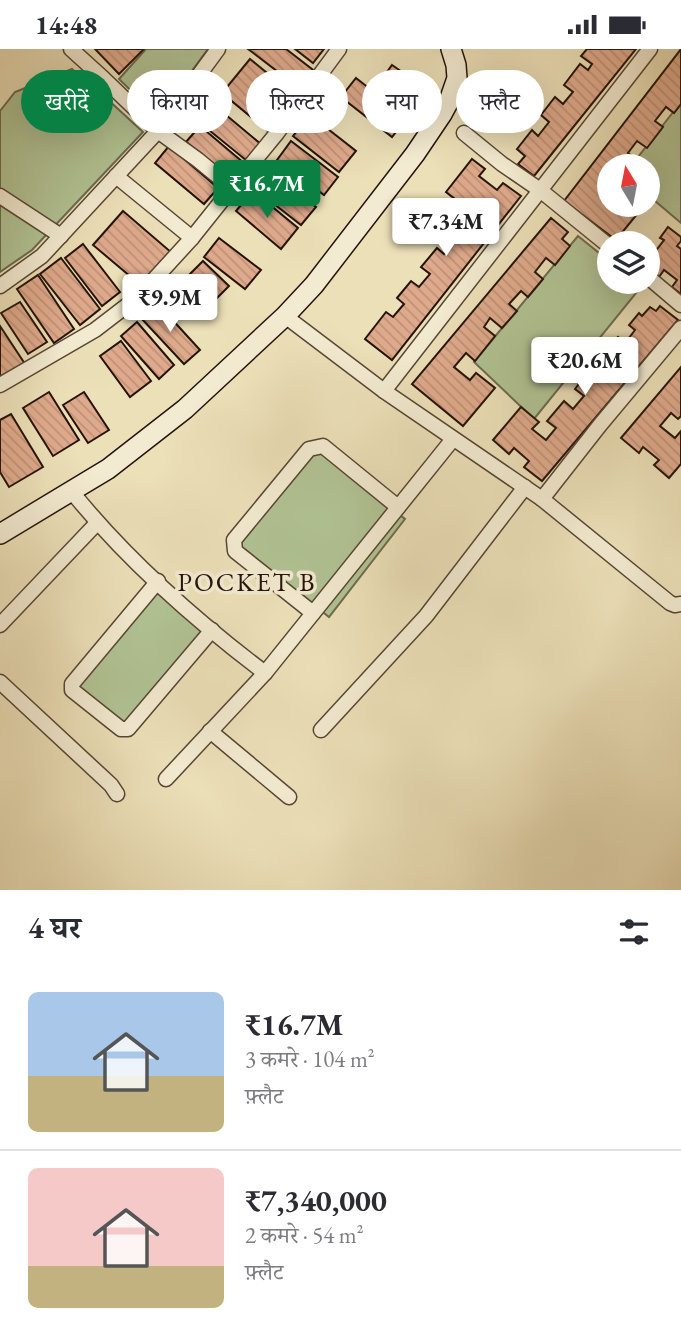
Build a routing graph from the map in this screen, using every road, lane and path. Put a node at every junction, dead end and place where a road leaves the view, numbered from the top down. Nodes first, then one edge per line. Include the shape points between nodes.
1 (71, 49) edge
2 (218, 49) edge
3 (339, 49) edge
4 (451, 49) edge
5 (650, 49) edge
6 (203, 70) edge
7 (127, 101) edge
8 (156, 133) edge
9 (161, 133) edge
10 (465, 133) edge
11 (117, 176) junction
12 (232, 188) junction
13 (540, 190) junction
14 (0, 196) edge
15 (61, 236) junction
16 (597, 236) edge
17 (192, 237) junction
18 (0, 286) edge
19 (660, 288) edge
20 (681, 305) edge
21 (285, 316) junction
22 (681, 328) edge
23 (0, 386) edge
24 (384, 391) junction
25 (453, 439) junction
26 (525, 487) junction
27 (72, 492) junction
28 (542, 499) junction
29 (398, 507) junction
30 (97, 523) junction
31 (0, 534) edge
32 (158, 582) junction
33 (681, 604) edge
34 (313, 613) junction
35 (0, 625) edge
36 (212, 630) junction
37 (265, 673) junction
38 (0, 682) edge
39 (321, 730) dead end
40 (210, 731) junction
41 (166, 779) dead end
42 (117, 794) dead end
43 (289, 797) dead end

1 - 7 street
2 - 6 street
3 - 12 street
4 - 21 street via 457,78 442,114 314,285
5 - 13 street
8 - 11 street
9 - 12 street
10 - 13 street
11 - 15 street
11 - 17 street
12 - 17 street
13 - 16 street
13 - 24 street
14 - 15 street
15 - 18 street via 43,256
17 - 23 street via 138,297 95,330
19 - 20 street
21 - 24 street
21 - 27 street via 185,409
22 - 28 street
24 - 25 street
25 - 26 street
25 - 29 street
26 - 28 street
26 - 39 street via 426,616
27 - 30 street
27 - 31 street
28 - 33 street via 670,603
29 - 34 street
29 - 34 street via 323,446 309,449 234,540 235,551
30 - 32 street
30 - 35 street
32 - 36 street
32 - 36 street via 72,684 72,690 121,729 128,729
34 - 37 street
36 - 37 street
37 - 40 street
38 - 42 street
40 - 41 street
40 - 43 street

